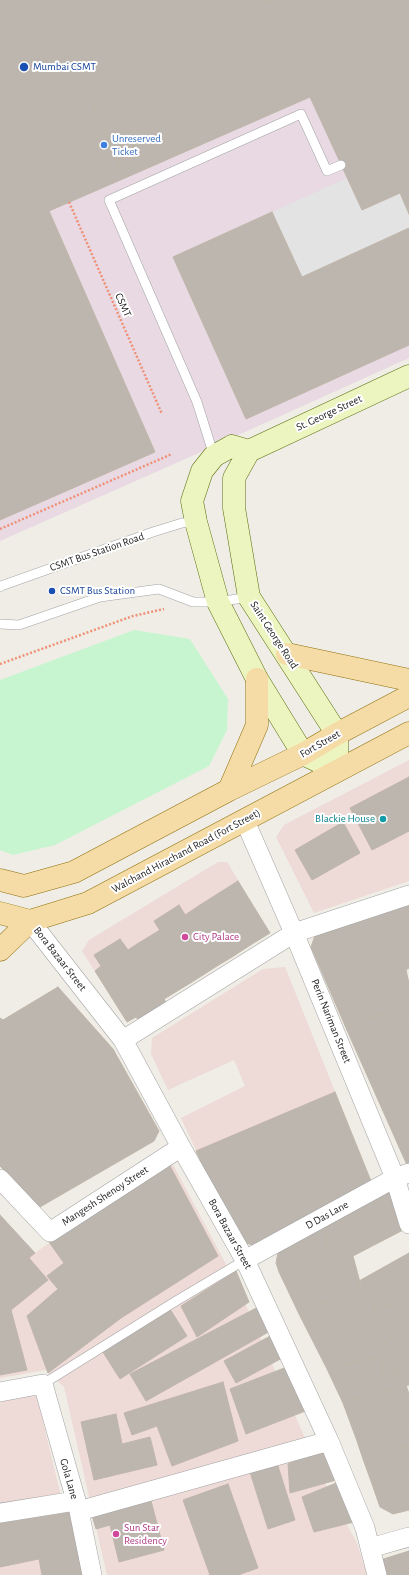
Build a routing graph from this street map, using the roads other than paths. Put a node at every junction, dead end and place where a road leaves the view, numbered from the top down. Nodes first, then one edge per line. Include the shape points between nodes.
1 (341, 165) dead end
2 (409, 376) edge
3 (249, 451) junction
4 (214, 456) junction
5 (196, 522) junction
6 (0, 588) edge
7 (249, 597) junction
8 (218, 602) junction
9 (0, 624) edge
10 (287, 654) junction
11 (257, 679) junction
12 (409, 680) edge
13 (409, 696) edge
14 (409, 733) edge
15 (337, 734) junction
16 (303, 754) junction
17 (337, 770) junction
18 (229, 790) junction
19 (245, 821) junction
20 (0, 880) edge
21 (409, 895) edge
22 (0, 913) edge
23 (30, 921) junction
24 (294, 933) junction
25 (0, 950) edge
26 (124, 1040) junction
27 (181, 1147) junction
28 (402, 1175) edge
29 (0, 1179) edge
30 (409, 1224) edge
31 (245, 1260) junction
32 (43, 1384) junction
33 (0, 1392) edge
34 (329, 1441) junction
35 (77, 1506) junction
36 (0, 1513) edge
37 (409, 1537) edge
38 (370, 1548) junction
39 (92, 1575) edge
40 (376, 1575) edge

1 - 4 lane via 326,171 301,114 109,200 197,402
2 - 3 main road, St. George Street
3 - 4 main road via 232,446
3 - 7 main road, Saint George Road via 234,478 234,508
4 - 5 main road via 202,471 192,501
5 - 6 lane, CSMT Bus Station Road via 182,523 153,532
5 - 8 main road
7 - 8 lane
7 - 10 main road, Saint George Road
8 - 9 lane via 193,602 159,590 100,597 19,625
8 - 11 main road
10 - 12 main road
10 - 15 main road, Saint George Road
11 - 16 main road
11 - 18 main road via 257,725
13 - 15 main road, Fort Street
14 - 17 main road
15 - 16 main road, Fort Street
15 - 17 main road
16 - 17 main road
16 - 18 main road, Fort Street
17 - 19 main road, Walchand Hirachand Road (Fort Street)
18 - 20 main road via 74,872 24,886
19 - 23 main road, Walchand Hirachand Road (Fort Street) via 88,903
19 - 24 street, Perin Nariman Street
21 - 24 street
22 - 23 main road
23 - 25 main road
23 - 26 street, Bora Bazaar Street
24 - 26 street
24 - 28 street, Perin Nariman Street
26 - 27 street, Bora Bazaar Street
27 - 29 street, Mangesh Shenoy Street via 50,1232
27 - 31 street, Bora Bazaar Street
28 - 30 street, Perin Nariman Street
28 - 31 street, D Das Lane
31 - 32 lane
31 - 34 street, Bora Bazaar Street
32 - 33 street
32 - 35 street, Gola Lane
34 - 35 street
34 - 38 street, Bora Bazaar Street via 365,1528
35 - 36 street
35 - 39 street, Gola Lane
37 - 38 street
38 - 40 street, Bora Bazaar Street

